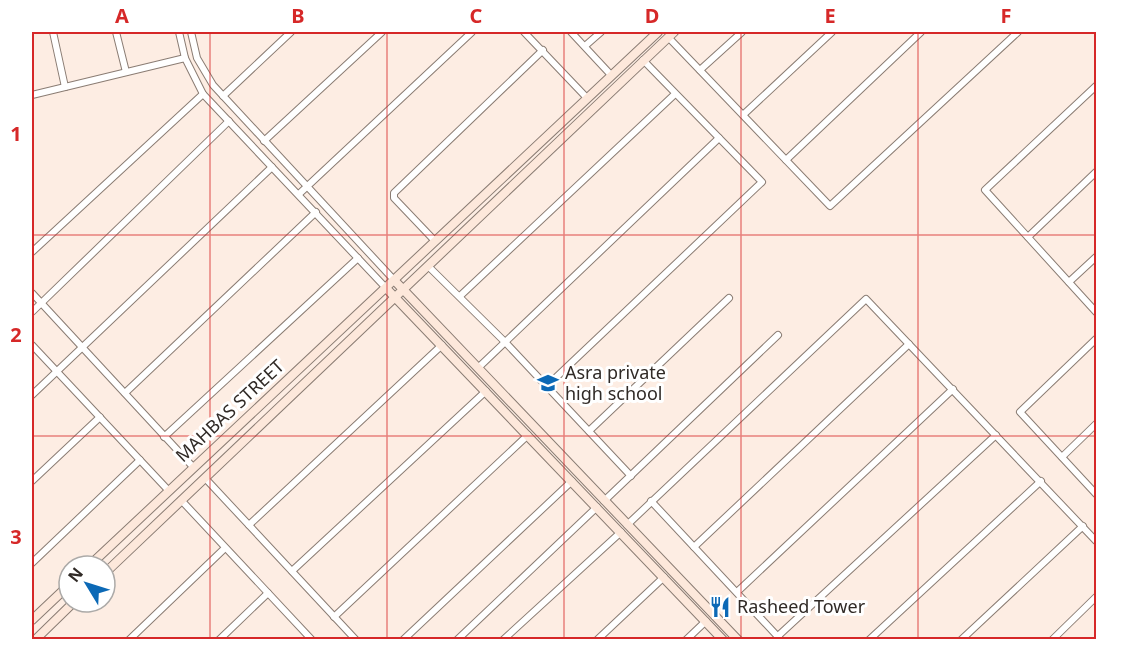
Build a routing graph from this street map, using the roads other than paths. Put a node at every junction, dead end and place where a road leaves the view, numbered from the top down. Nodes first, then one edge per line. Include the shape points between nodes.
1 (53, 32) edge
2 (116, 32) edge
3 (179, 32) edge
4 (191, 32) edge
5 (291, 32) edge
6 (382, 32) edge
7 (472, 32) edge
8 (524, 32) edge
9 (571, 32) edge
10 (601, 32) edge
11 (658, 32) edge
12 (742, 32) edge
13 (832, 32) edge
14 (921, 32) edge
15 (1018, 32) edge
16 (671, 34) edge
17 (585, 46) junction
18 (543, 50) junction
19 (185, 58) junction
20 (643, 60) junction
21 (700, 70) junction
22 (126, 72) junction
23 (611, 75) junction
24 (1096, 86) edge
25 (65, 87) junction
26 (203, 94) junction
27 (675, 94) junction
28 (32, 95) edge
29 (223, 96) junction
30 (587, 98) junction
31 (743, 115) junction
32 (229, 122) junction
33 (719, 138) junction
34 (264, 141) junction
35 (786, 160) junction
36 (273, 167) junction
37 (1096, 172) edge
38 (307, 186) junction
39 (299, 194) junction
40 (316, 212) junction
41 (1028, 237) junction
42 (434, 240) junction
43 (32, 252) edge
44 (1096, 257) edge
45 (358, 258) junction
46 (428, 266) junction
47 (394, 280) junction
48 (1069, 282) junction
49 (386, 288) junction
50 (404, 290) junction
51 (32, 293) edge
52 (460, 296) junction
53 (396, 297) junction
54 (729, 298) dead end
55 (41, 304) junction
56 (32, 312) edge
57 (1096, 312) edge
58 (778, 336) dead end
59 (1096, 339) edge
60 (506, 343) junction
61 (909, 344) junction
62 (32, 345) edge
63 (442, 345) junction
64 (81, 347) junction
65 (480, 368) junction
66 (56, 371) junction
67 (547, 386) junction
68 (953, 389) junction
69 (486, 391) junction
70 (124, 393) junction
71 (32, 394) edge
72 (100, 417) junction
73 (1096, 424) edge
74 (589, 431) junction
75 (528, 435) junction
76 (996, 435) junction
77 (164, 437) junction
78 (1062, 457) junction
79 (140, 460) junction
80 (194, 468) junction
81 (631, 476) junction
82 (205, 477) junction
83 (32, 481) edge
84 (1041, 481) junction
85 (573, 482) junction
86 (170, 490) junction
87 (1096, 494) edge
88 (181, 500) junction
89 (604, 501) junction
90 (651, 501) junction
91 (152, 507) junction
92 (597, 507) junction
93 (162, 518) junction
94 (249, 525) junction
95 (627, 525) junction
96 (1083, 526) junction
97 (621, 532) junction
98 (1096, 541) edge
99 (694, 547) junction
100 (225, 548) junction
101 (102, 554) edge
102 (117, 561) edge
103 (32, 563) edge
104 (292, 571) junction
105 (664, 577) junction
106 (737, 592) junction
107 (268, 593) junction
108 (57, 596) edge
109 (1096, 597) edge
110 (61, 614) edge
111 (334, 617) junction
112 (32, 620) edge
113 (706, 621) junction
114 (780, 638) edge
115 (35, 639) edge
116 (129, 639) edge
117 (219, 639) edge
118 (311, 639) edge
119 (356, 639) edge
120 (403, 639) edge
121 (457, 639) edge
122 (503, 639) edge
123 (597, 639) edge
124 (686, 639) edge
125 (723, 639) edge
126 (738, 639) edge
127 (869, 639) edge
128 (961, 639) edge
129 (1052, 639) edge

1 - 25 street
2 - 22 street
3 - 19 street
4 - 29 street via 197,58
5 - 29 street
6 - 34 street
7 - 38 street
8 - 18 street
9 - 17 street
10 - 17 street
11 - 23 street, MAHBAS STREET
12 - 21 street
13 - 31 street
14 - 35 street
15 - 35 street via 830,206
16 - 20 street, MAHBAS STREET
16 - 21 street
17 - 23 street
18 - 30 street
18 - 42 street via 394,193 394,198
19 - 22 street
19 - 26 street
20 - 27 street
20 - 46 street, MAHBAS STREET
21 - 31 street
22 - 25 street
23 - 30 street, MAHBAS STREET
24 - 41 street via 985,190
25 - 28 street
26 - 32 street
26 - 43 street
27 - 33 street
27 - 52 street
29 - 34 street
30 - 42 street, MAHBAS STREET
31 - 35 street
32 - 36 street
32 - 55 street
33 - 60 street
33 - 67 street via 762,182
34 - 38 street
36 - 39 street
36 - 64 street
37 - 41 street
38 - 39 street
38 - 47 street
39 - 40 street
40 - 45 street
40 - 70 street
41 - 48 street
42 - 47 street, MAHBAS STREET
44 - 48 street
45 - 49 street
45 - 77 street
46 - 50 street, MAHBAS STREET
46 - 52 street
47 - 49 street, MAHBAS STREET
47 - 50 street
48 - 57 street
49 - 53 street
49 - 80 street, MAHBAS STREET
50 - 53 street, MAHBAS STREET
50 - 65 street
51 - 55 street
52 - 60 street
53 - 63 street
53 - 82 street, MAHBAS STREET
54 - 74 street
55 - 56 street
55 - 64 street
58 - 81 street
59 - 78 street via 1020,412
60 - 65 street
60 - 67 street
61 - 68 street
61 - 90 street via 866,299
61 - 99 street
62 - 66 street
63 - 69 street
63 - 94 street
64 - 66 street
64 - 70 street
65 - 89 street
66 - 71 street
66 - 72 street
67 - 74 street
68 - 76 street
68 - 106 street
69 - 75 street
69 - 104 street
70 - 77 street
72 - 79 street
72 - 83 street
73 - 78 street
74 - 81 street
75 - 85 street
75 - 111 street
76 - 84 street
76 - 114 street
77 - 80 street
78 - 87 street
79 - 86 street
79 - 103 street
80 - 86 street, MAHBAS STREET
81 - 89 street
82 - 88 street, MAHBAS STREET
82 - 94 street
84 - 96 street
84 - 127 street
85 - 92 street
85 - 120 street
86 - 91 street, MAHBAS STREET
88 - 93 street, MAHBAS STREET
88 - 100 street
89 - 95 street
90 - 95 street
90 - 99 street
91 - 93 street
91 - 101 street, MAHBAS STREET
92 - 97 street
92 - 121 street
93 - 102 street, MAHBAS STREET
94 - 104 street
95 - 126 street
96 - 98 street
96 - 128 street
97 - 105 street
97 - 122 street
99 - 106 street
100 - 107 street
100 - 116 street
104 - 111 street
105 - 113 street
105 - 123 street
106 - 114 street
107 - 117 street
107 - 118 street
108 - 112 street
109 - 129 street
110 - 115 street
111 - 119 street
113 - 124 street
113 - 125 street

